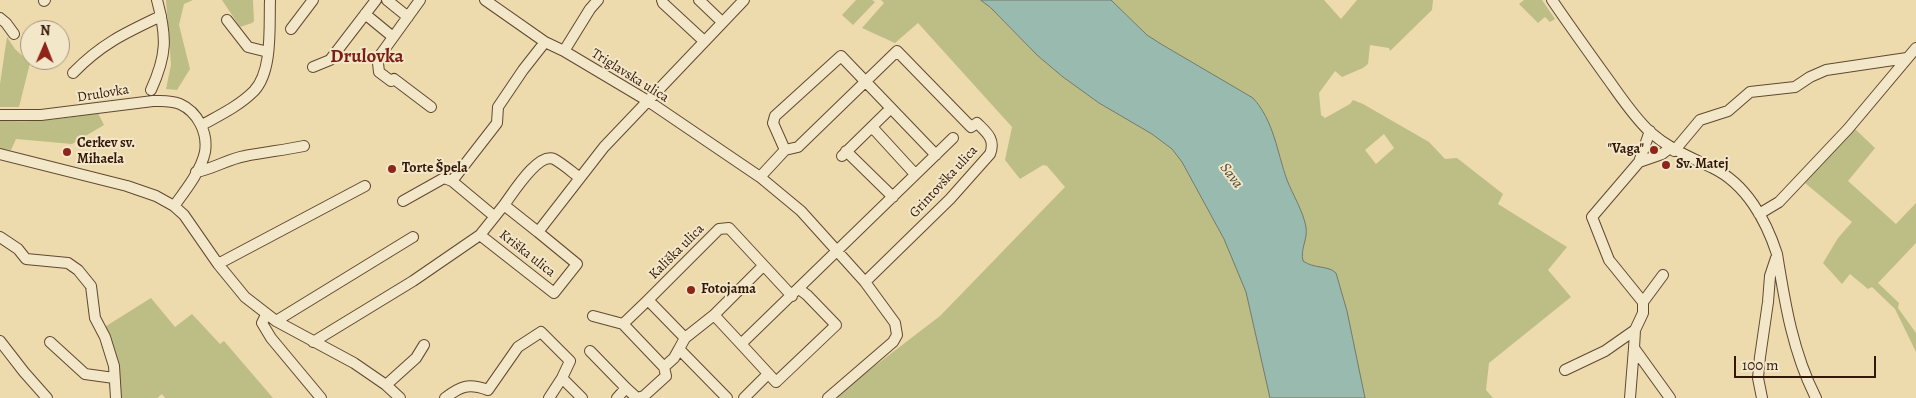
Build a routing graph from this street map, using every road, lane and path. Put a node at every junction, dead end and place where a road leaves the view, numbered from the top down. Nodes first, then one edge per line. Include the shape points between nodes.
1 (157, 0) edge
2 (270, 0) edge
3 (313, 0) edge
4 (376, 0) edge
5 (387, 0) edge
6 (420, 0) edge
7 (485, 0) edge
8 (598, 0) edge
9 (662, 0) edge
10 (699, 0) edge
11 (744, 0) edge
12 (1552, 0) edge
13 (365, 14) junction
14 (161, 16) junction
15 (408, 16) junction
16 (0, 18) edge
17 (227, 20) dead end
18 (722, 22) junction
19 (291, 30) dead end
20 (14, 34) dead end
21 (393, 37) junction
22 (704, 41) junction
23 (545, 42) junction
24 (1916, 48) edge
25 (564, 51) junction
26 (268, 52) junction
27 (1907, 58) junction
28 (313, 68) dead end
29 (73, 73) dead end
30 (866, 81) junction
31 (151, 90) dead end
32 (648, 102) junction
33 (431, 107) dead end
34 (890, 109) junction
35 (0, 115) edge
36 (202, 125) junction
37 (872, 127) junction
38 (1650, 131) junction
39 (953, 138) dead end
40 (304, 146) dead end
41 (1672, 149) junction
42 (785, 150) junction
43 (0, 154) edge
44 (936, 155) junction
45 (1639, 162) junction
46 (196, 172) junction
47 (915, 174) junction
48 (760, 177) junction
49 (580, 178) junction
50 (452, 181) junction
51 (365, 186) dead end
52 (893, 197) junction
53 (403, 201) dead end
54 (504, 205) junction
55 (174, 206) junction
56 (1759, 214) junction
57 (494, 216) junction
58 (538, 232) junction
59 (480, 236) junction
60 (0, 237) edge
61 (413, 237) dead end
62 (838, 251) junction
63 (1777, 254) junction
64 (218, 264) junction
65 (763, 266) junction
66 (1663, 275) dead end
67 (865, 282) junction
68 (796, 293) junction
69 (648, 300) junction
70 (1643, 302) junction
71 (266, 315) junction
72 (714, 315) junction
73 (593, 316) dead end
74 (276, 321) junction
75 (622, 324) junction
76 (1635, 330) junction
77 (685, 338) junction
78 (0, 341) edge
79 (50, 342) dead end
80 (313, 342) junction
81 (742, 344) junction
82 (424, 345) dead end
83 (1634, 348) junction
84 (679, 349) junction
85 (590, 351) dead end
86 (664, 367) junction
87 (1565, 370) dead end
88 (768, 374) junction
89 (114, 378) junction
90 (562, 378) junction
91 (386, 385) junction
92 (626, 388) junction
93 (47, 398) edge
94 (116, 398) edge
95 (321, 398) edge
96 (400, 398) edge
97 (444, 398) edge
98 (549, 398) edge
99 (582, 398) edge
100 (617, 398) edge
101 (727, 398) edge
102 (744, 398) edge
103 (828, 398) edge
104 (1630, 398) edge
105 (1670, 398) edge
106 (1762, 398) edge
107 (1816, 398) edge

1 - 14 street
2 - 26 street
3 - 19 street
4 - 13 street
5 - 15 street
6 - 15 street
7 - 23 street, Triglavska ulica
8 - 25 street
9 - 22 street
10 - 18 street
11 - 18 street, Kriška ulica
12 - 38 street via 1626,104
13 - 21 street
13 - 28 street via 330,60
14 - 29 street, Drulovka via 118,36 90,55
14 - 31 street via 164,57
15 - 21 street
16 - 20 street
17 - 26 street via 248,47
18 - 22 street, Kriška ulica
21 - 33 street via 381,54 379,72 391,81 394,79
22 - 32 street, Kriška ulica
23 - 25 street, Triglavska ulica
23 - 50 street via 498,107 497,124
24 - 27 street
25 - 32 street, Triglavska ulica
26 - 36 street via 265,72 255,90 236,106
27 - 41 street via 1826,70 1796,87 1750,92 1728,111 1700,120
27 - 56 street via 1848,129 1779,202
30 - 34 street, Grintovška ulica
30 - 42 street, Grintovška ulica via 798,146
30 - 42 street, Grintovška ulica via 841,56 775,116 773,123
30 - 67 street, Grintovška ulica via 897,51 971,127 976,123 991,137 993,147 950,199
32 - 48 street, Triglavska ulica
32 - 49 street, Kriška ulica via 604,147
34 - 37 street, Grintovška ulica
34 - 44 street, Grintovška ulica
35 - 36 street, Drulovka via 41,116 168,101 192,112
36 - 46 street via 205,152
37 - 47 street, Grintovška ulica
37 - 52 street, Grintovška ulica via 844,154
38 - 41 street
38 - 45 street
39 - 44 street
40 - 46 street via 243,156
41 - 45 street
41 - 56 street via 1725,175 1743,190
42 - 48 street, Grintovška ulica
43 - 55 street via 127,186
44 - 47 street
45 - 70 street via 1592,217 1609,260
46 - 55 street
47 - 52 street
48 - 62 street via 801,211
49 - 54 street, Kriška ulica via 553,159 546,158 536,164
49 - 58 street, Kriška ulica
50 - 53 street via 444,178
50 - 57 street, Kriška ulica
51 - 64 street
52 - 62 street
54 - 57 street, Kriška ulica
54 - 58 street, Kriška ulica
55 - 64 street via 184,215
56 - 63 street
57 - 59 street, Kriška ulica
58 - 59 street, Kriška ulica via 577,264 554,293
59 - 80 street
60 - 89 street via 26,259 68,263 83,275 91,286 95,318 111,353
61 - 74 street
62 - 67 street
62 - 68 street
63 - 106 street via 1770,276 1760,358 1758,378
63 - 107 street via 1793,338
64 - 71 street via 245,297
65 - 68 street, Kališka ulica
65 - 69 street, Kališka ulica via 728,228 719,229
65 - 72 street
66 - 70 street
67 - 103 street via 895,323 897,335
68 - 81 street
68 - 88 street, Kališka ulica via 807,295 836,325 776,382
69 - 75 street
69 - 77 street, Kališka ulica
70 - 76 street via 1643,313
71 - 74 street
71 - 95 street via 262,323 271,338
72 - 77 street
72 - 81 street
73 - 75 street
74 - 80 street
75 - 86 street
76 - 83 street
76 - 87 street via 1605,351
77 - 84 street
78 - 93 street
79 - 89 street via 85,374
80 - 91 street via 354,363
81 - 88 street
82 - 91 street via 416,358
83 - 104 street
83 - 105 street
84 - 86 street
84 - 101 street
85 - 92 street
86 - 92 street via 666,376 644,396 637,398
88 - 102 street
89 - 94 street
90 - 97 street via 570,361 541,332 518,347 488,390 461,386
90 - 98 street
90 - 99 street
91 - 96 street
92 - 100 street

